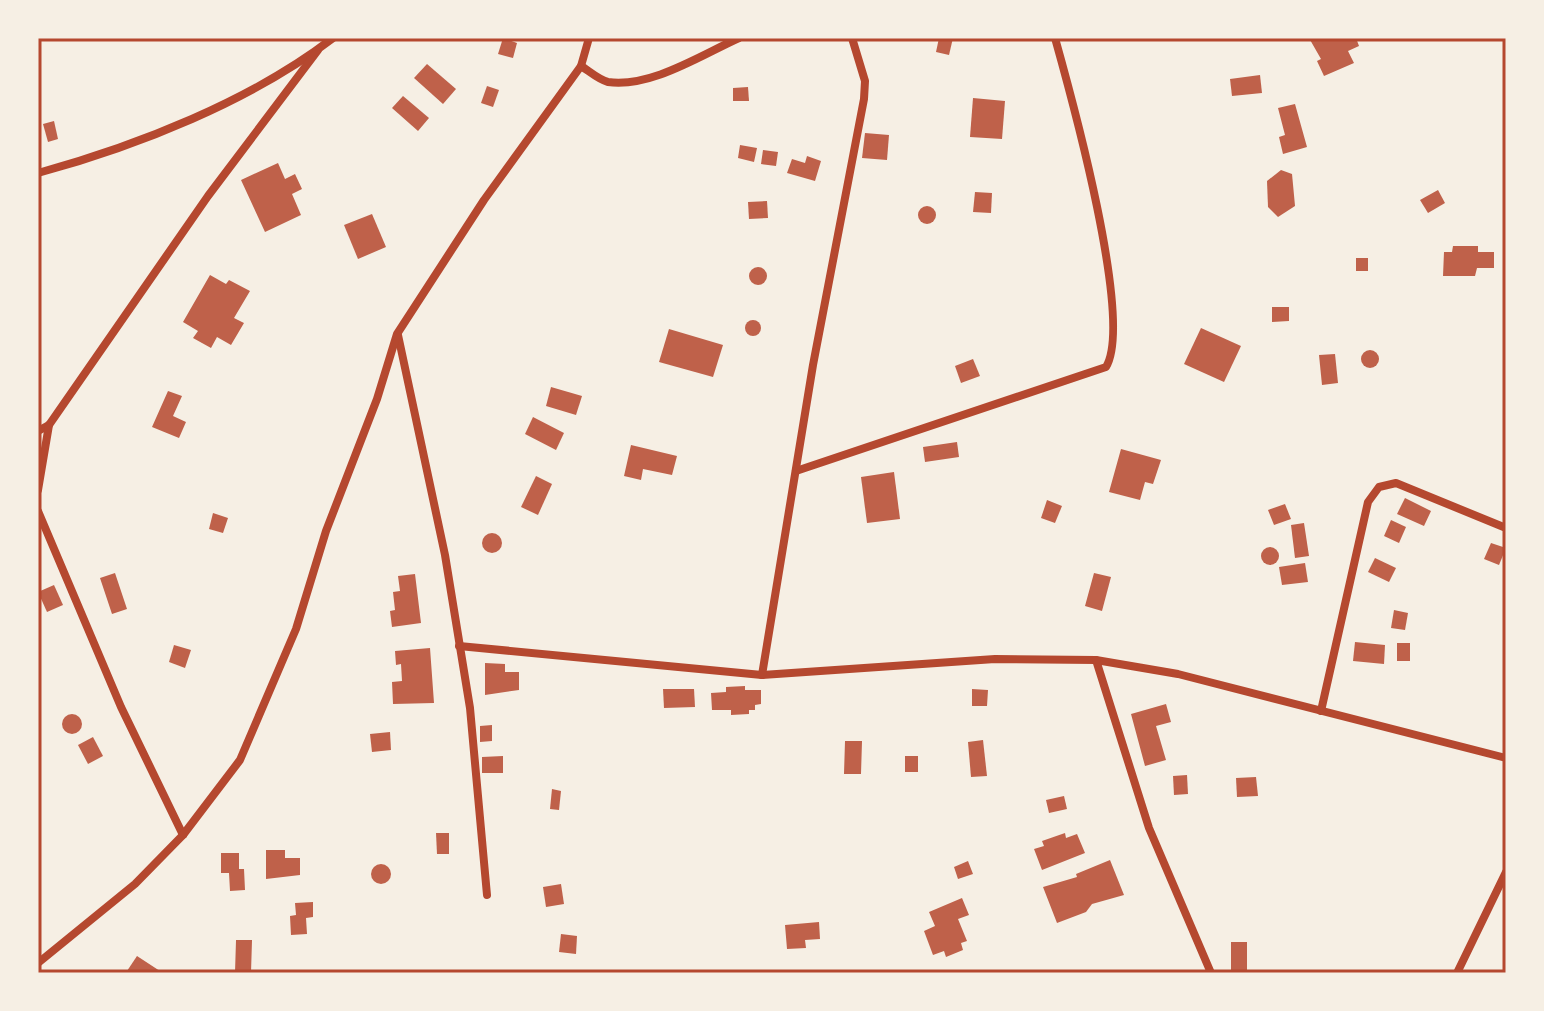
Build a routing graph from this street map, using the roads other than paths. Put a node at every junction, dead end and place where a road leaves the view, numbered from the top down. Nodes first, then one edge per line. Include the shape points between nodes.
1 (333, 38) edge
2 (589, 38) edge
3 (739, 38) edge
4 (852, 38) edge
5 (1055, 38) edge
6 (318, 50) junction
7 (581, 66) junction
8 (38, 173) edge
9 (397, 334) junction
10 (49, 425) junction
11 (38, 431) edge
12 (796, 471) junction
13 (38, 490) edge
14 (38, 511) edge
15 (1506, 528) edge
16 (459, 646) junction
17 (1096, 660) junction
18 (762, 675) junction
19 (1321, 711) junction
20 (1506, 758) edge
21 (183, 835) junction
22 (1506, 872) edge
23 (487, 895) dead end
24 (38, 963) edge
25 (1211, 973) edge
26 (1457, 973) edge

1 - 6 street
2 - 7 street
3 - 7 street via 630,82 605,82
4 - 12 street via 865,81 864,99
5 - 12 street via 1093,180 1109,285 1113,356 1106,367
6 - 8 street via 184,122 96,157
6 - 10 street via 208,196
7 - 9 street via 484,200
9 - 16 street via 445,555
9 - 21 street via 296,629 240,760
10 - 11 street
10 - 13 street
12 - 18 street
14 - 21 street via 127,721
15 - 19 street via 1396,483 1379,487 1368,502
16 - 18 street
16 - 23 street via 470,708
17 - 18 street via 995,659
17 - 19 street via 1178,674
17 - 25 street via 1149,828
19 - 20 street
21 - 24 street via 135,884
22 - 26 street

